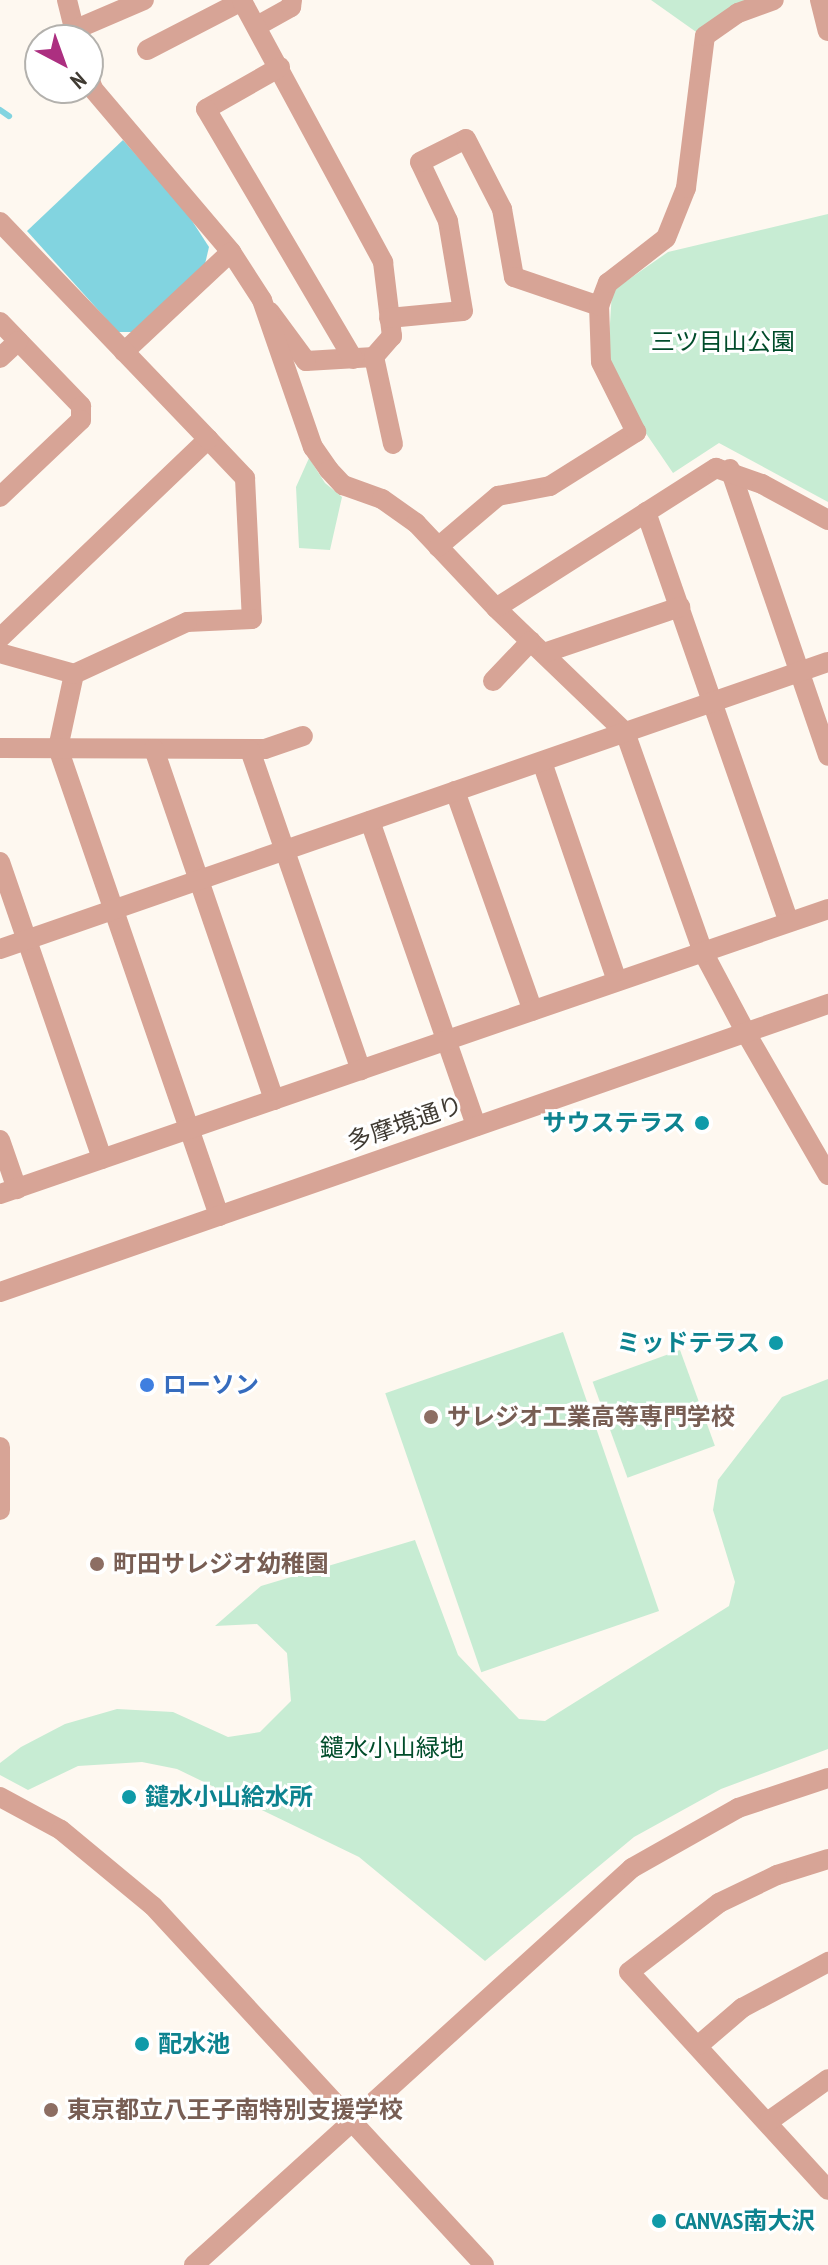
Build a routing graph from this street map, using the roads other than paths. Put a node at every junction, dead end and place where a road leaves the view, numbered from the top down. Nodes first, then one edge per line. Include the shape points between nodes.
1 (67, 0) edge
2 (144, 0) edge
3 (292, 0) edge
4 (774, 0) edge
5 (820, 0) edge
6 (73, 24) edge
7 (97, 24) edge
8 (257, 26) junction
9 (828, 31) edge
10 (147, 50) dead end
11 (280, 67) junction
12 (104, 102) edge
13 (0, 222) edge
14 (231, 252) junction
15 (262, 300) junction
16 (599, 306) junction
17 (389, 318) junction
18 (0, 322) edge
19 (18, 341) junction
20 (124, 352) junction
21 (374, 357) junction
22 (0, 358) edge
23 (353, 359) junction
24 (208, 439) junction
25 (393, 444) dead end
26 (730, 469) junction
27 (0, 497) edge
28 (646, 512) junction
29 (828, 520) edge
30 (438, 547) junction
31 (680, 607) junction
32 (496, 608) junction
33 (0, 638) edge
34 (537, 647) junction
35 (0, 653) edge
36 (828, 662) edge
37 (799, 672) junction
38 (74, 674) junction
39 (499, 675) dead end
40 (713, 702) junction
41 (625, 732) junction
42 (303, 736) dead end
43 (0, 748) edge
44 (58, 748) junction
45 (154, 749) junction
46 (250, 750) junction
47 (828, 756) edge
48 (542, 762) junction
49 (455, 791) junction
50 (370, 821) junction
51 (284, 851) junction
52 (0, 862) edge
53 (198, 881) junction
54 (828, 909) edge
55 (112, 910) junction
56 (789, 922) junction
57 (26, 940) junction
58 (0, 949) edge
59 (703, 952) junction
60 (617, 981) junction
61 (828, 1004) edge
62 (533, 1011) junction
63 (746, 1033) junction
64 (446, 1040) junction
65 (361, 1070) junction
66 (274, 1100) junction
67 (476, 1126) junction
68 (189, 1129) junction
69 (0, 1140) edge
70 (102, 1159) junction
71 (828, 1175) edge
72 (8, 1192) edge
73 (219, 1216) junction
74 (0, 1292) edge
75 (0, 1447) edge
76 (0, 1510) edge
77 (828, 1778) edge
78 (0, 1797) edge
79 (828, 1859) edge
80 (828, 1962) edge
81 (699, 2045) junction
82 (828, 2079) edge
83 (351, 2120) junction
84 (769, 2121) junction
85 (828, 2190) edge
86 (194, 2265) edge
87 (484, 2265) edge

1 - 6 street
2 - 7 street
3 - 8 street via 291,7
4 - 16 street via 738,13 705,36 686,188 666,238 608,283
5 - 9 street
8 - 10 street via 242,1
8 - 11 street
11 - 17 street via 383,262
11 - 23 street via 206,109
12 - 14 street
13 - 20 street
14 - 15 street
14 - 20 street
15 - 23 street via 306,361
15 - 30 street via 313,447 329,470 343,485 382,499 416,523
16 - 17 street via 514,277 502,209 466,139 420,162 448,221 463,311
16 - 30 street via 601,362 636,432 550,486 498,496
17 - 21 street via 392,336
18 - 19 street
19 - 22 street
19 - 27 street via 81,406 81,420
20 - 24 street
21 - 23 street
21 - 25 street
24 - 33 street
24 - 38 street via 245,478 252,619 187,622
26 - 28 street via 716,468
26 - 29 street
26 - 37 street
28 - 31 street
28 - 32 street
30 - 32 street
31 - 34 street
31 - 40 street
32 - 34 street
34 - 39 street
34 - 41 street
35 - 38 street
36 - 37 street
37 - 40 street
37 - 47 street
38 - 44 street
40 - 41 street
40 - 56 street
41 - 48 street
41 - 59 street
42 - 46 street
43 - 44 street
44 - 45 street
44 - 55 street
45 - 46 street
45 - 53 street
46 - 51 street
48 - 49 street
48 - 60 street
49 - 50 street
49 - 62 street
50 - 51 street
50 - 64 street
51 - 53 street
51 - 65 street
52 - 57 street
53 - 55 street
53 - 66 street
54 - 56 street
55 - 57 street
55 - 68 street
56 - 59 street
57 - 58 street
57 - 70 street
59 - 60 street
59 - 63 street
60 - 62 street
61 - 63 street, 多摩境通り
62 - 64 street
63 - 67 street, 多摩境通り
63 - 71 street
64 - 65 street
64 - 67 street
65 - 66 street
66 - 68 street
67 - 73 street, 多摩境通り
68 - 70 street
68 - 73 street
69 - 72 street
70 - 72 street
73 - 74 street, 多摩境通り
75 - 76 street
77 - 83 street via 738,1808 611,1884
78 - 83 street via 61,1830 153,1906
79 - 81 street via 777,1875 719,1903 629,1972
80 - 81 street via 742,2008
81 - 84 street
82 - 84 street
83 - 86 street
83 - 87 street
84 - 85 street

